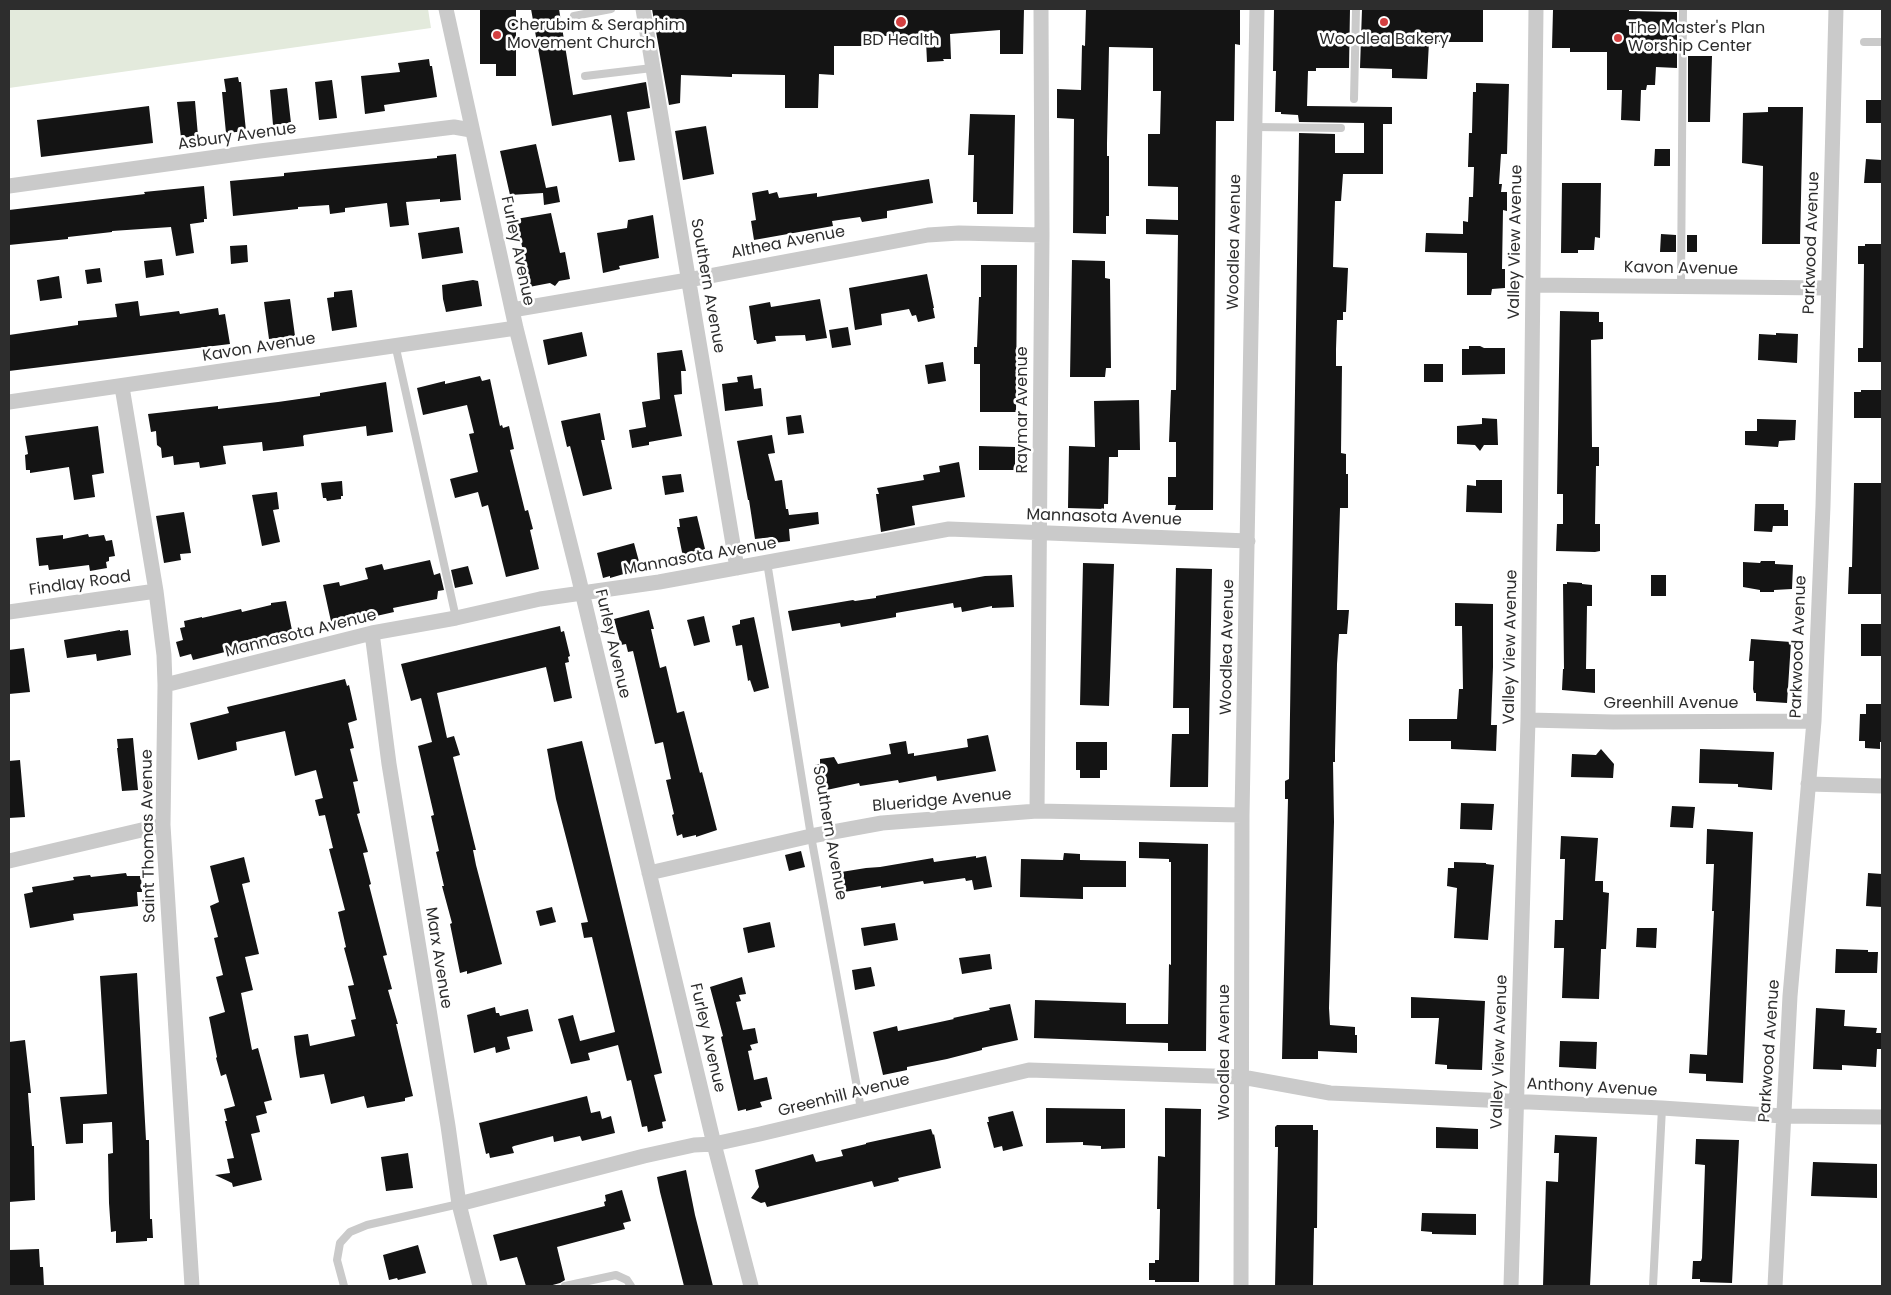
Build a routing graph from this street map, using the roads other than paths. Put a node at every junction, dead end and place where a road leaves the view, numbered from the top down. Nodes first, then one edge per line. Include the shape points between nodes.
1 (446, 9) edge
2 (612, 9) edge
3 (643, 9) edge
4 (1041, 9) edge
5 (1256, 9) edge
6 (1356, 9) edge
7 (1536, 9) edge
8 (1683, 9) edge
9 (1836, 9) edge
10 (574, 16) dead end
11 (1864, 42) dead end
12 (1882, 42) edge
13 (652, 68) junction
14 (585, 76) dead end
15 (1354, 99) dead end
16 (1254, 127) junction
17 (1341, 128) dead end
18 (471, 130) junction
19 (9, 186) edge
20 (1042, 235) junction
21 (688, 280) junction
22 (1533, 285) junction
23 (1681, 286) junction
24 (1828, 288) junction
25 (512, 310) junction
26 (516, 328) junction
27 (395, 344) junction
28 (122, 387) junction
29 (9, 402) edge
30 (1040, 533) junction
31 (1248, 541) junction
32 (767, 562) junction
33 (737, 568) junction
34 (156, 591) junction
35 (582, 594) junction
36 (9, 612) edge
37 (456, 618) junction
38 (372, 633) junction
39 (165, 685) junction
40 (1528, 720) junction
41 (1814, 721) junction
42 (1808, 784) junction
43 (1882, 786) edge
44 (1037, 810) junction
45 (1242, 815) junction
46 (163, 825) junction
47 (812, 836) junction
48 (9, 861) edge
49 (649, 872) junction
50 (1242, 1077) junction
51 (1516, 1102) junction
52 (1662, 1108) junction
53 (861, 1109) junction
54 (1783, 1116) junction
55 (1882, 1117) edge
56 (714, 1144) junction
57 (459, 1204) junction
58 (192, 1286) edge
59 (344, 1286) edge
60 (480, 1286) edge
61 (565, 1286) edge
62 (631, 1286) edge
63 (751, 1286) edge
64 (1241, 1286) edge
65 (1511, 1286) edge
66 (1653, 1286) edge
67 (1775, 1286) edge

1 - 18 street, Furley Avenue
2 - 10 lane
3 - 13 street, Southern Avenue
4 - 20 street, Raymar Avenue
5 - 16 street, Woodlea Avenue
6 - 15 lane
7 - 22 street, Valley View Avenue
8 - 23 lane
9 - 24 street, Parkwood Avenue
11 - 12 lane
13 - 14 lane
13 - 21 street, Southern Avenue
16 - 17 lane
16 - 31 street, Woodlea Avenue
18 - 19 street, Asbury Avenue via 454,127
18 - 25 street, Furley Avenue
20 - 21 street, Althea Avenue via 928,235
20 - 30 street, Raymar Avenue
21 - 25 street, Althea Avenue
21 - 33 street, Southern Avenue
22 - 23 street, Kavon Avenue
22 - 40 street, Valley View Avenue
23 - 24 street, Kavon Avenue
24 - 41 street, Parkwood Avenue
25 - 26 street, Furley Avenue
26 - 27 street, Kavon Avenue
26 - 35 street, Furley Avenue
27 - 28 street, Kavon Avenue
27 - 37 lane
28 - 29 street, Kavon Avenue
28 - 34 street, Saint Thomas Avenue
30 - 31 street, Mannasota Avenue
30 - 32 street, Mannasota Avenue via 949,529
30 - 44 street, Raymar Avenue
31 - 45 street, Woodlea Avenue
32 - 33 street, Mannasota Avenue
32 - 47 lane, Southern Avenue
33 - 35 street, Mannasota Avenue
34 - 36 street, Findlay Road
34 - 39 street, Saint Thomas Avenue
35 - 37 street, Mannasota Avenue via 540,599
35 - 49 street, Furley Avenue
37 - 38 street, Mannasota Avenue
38 - 39 street, Mannasota Avenue
38 - 57 street, Marx Avenue via 389,764
39 - 46 street, Saint Thomas Avenue
40 - 41 street, Greenhill Avenue
40 - 51 street, Valley View Avenue
41 - 42 street, Parkwood Avenue
42 - 43 street
42 - 54 street, Parkwood Avenue
44 - 45 street, Blueridge Avenue
44 - 47 street, Blueridge Avenue via 882,823
45 - 50 street, Woodlea Avenue
46 - 48 street
46 - 58 street, Saint Thomas Avenue
47 - 49 street, Blueridge Avenue
47 - 53 lane, Southern Avenue
49 - 56 street, Furley Avenue
50 - 51 street, Anthony Avenue via 1330,1093
50 - 53 street, Greenhill Avenue via 1029,1070
50 - 64 street, Woodlea Avenue
51 - 52 street, Anthony Avenue
51 - 65 street, Valley View Avenue
52 - 54 street, Anthony Avenue
52 - 66 lane
53 - 56 street, Greenhill Avenue
54 - 55 street, Anthony Avenue
54 - 67 street, Parkwood Avenue
56 - 57 street, Greenhill Avenue via 644,1156
56 - 63 street, Furley Avenue
57 - 59 lane via 367,1225 350,1232 340,1243 337,1260
57 - 60 street, Marx Avenue
61 - 62 lane via 616,1275 628,1280

